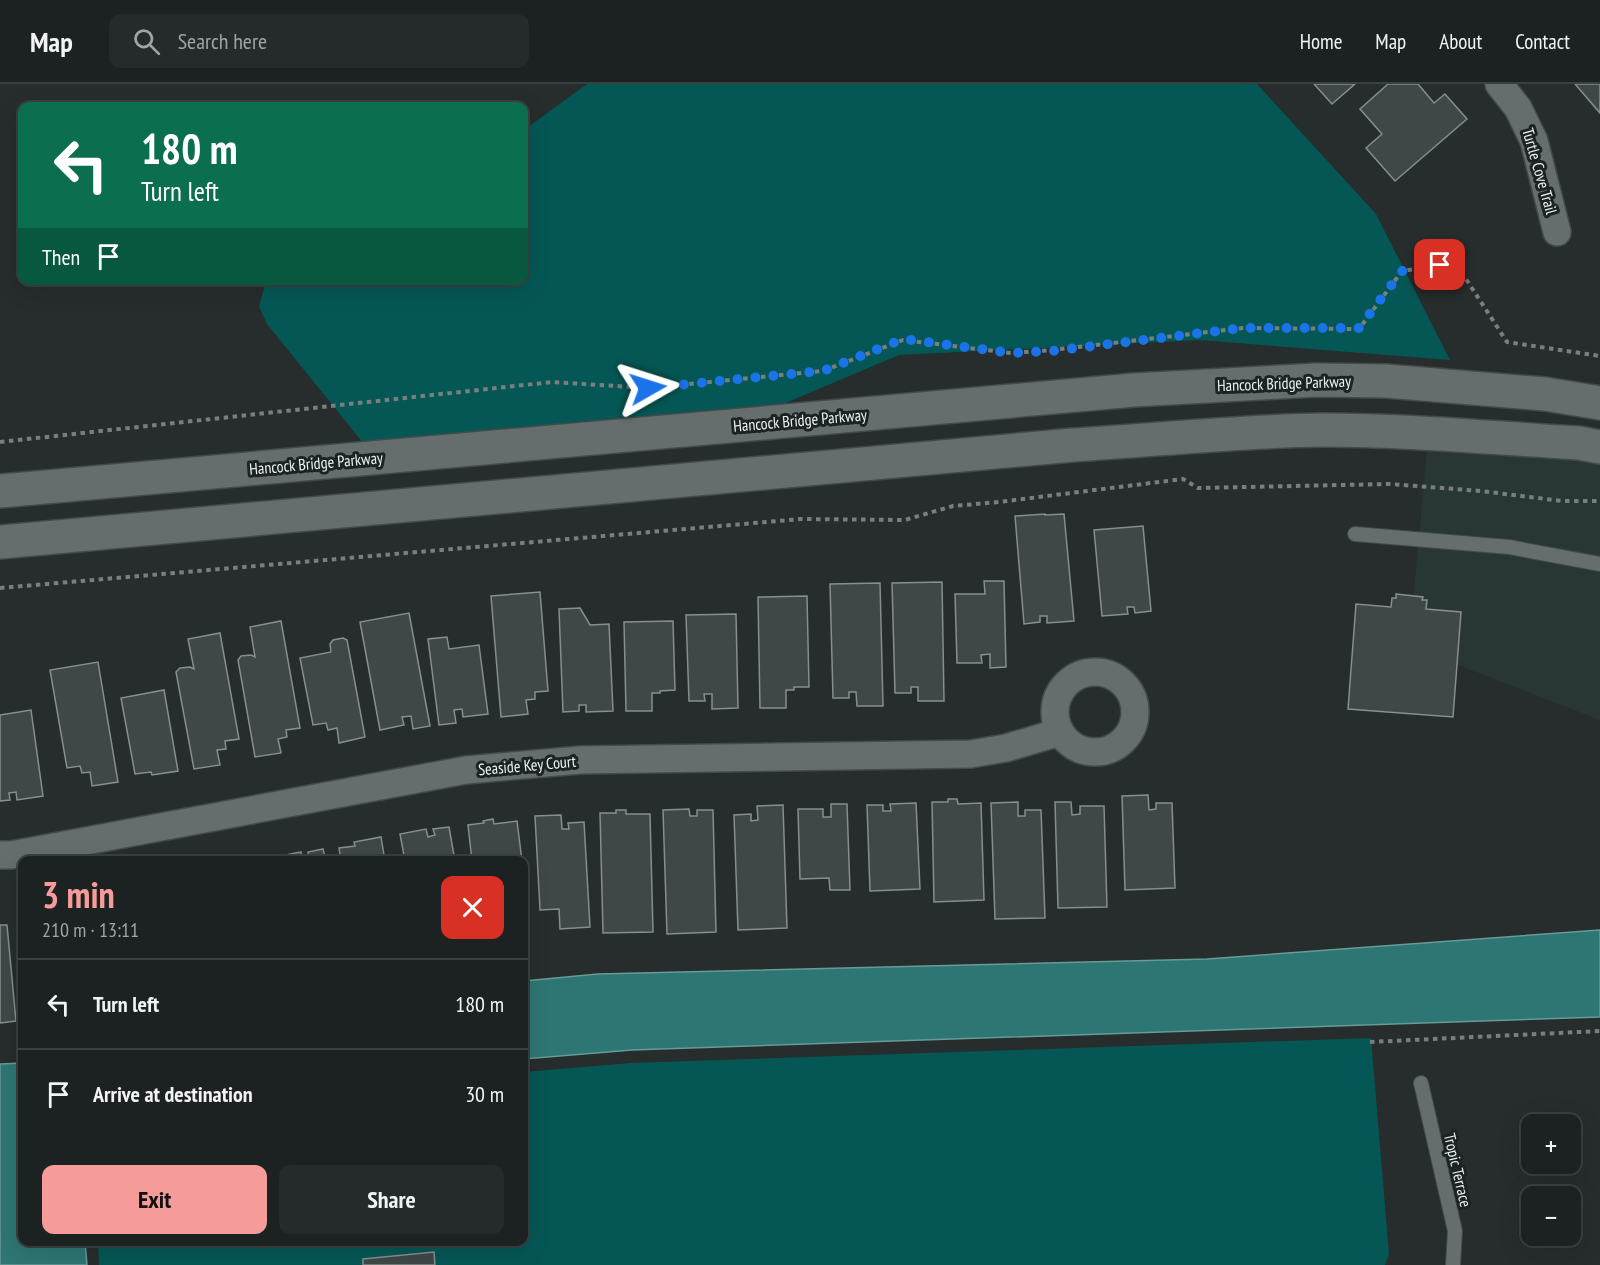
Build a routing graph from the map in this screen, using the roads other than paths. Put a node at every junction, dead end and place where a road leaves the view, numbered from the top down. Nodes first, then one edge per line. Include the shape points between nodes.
1 (1499, 84) edge
2 (1557, 232) dead end
3 (1600, 403) edge
4 (1600, 447) edge
5 (0, 490) edge
6 (1355, 534) dead end
7 (0, 542) edge
8 (1600, 564) edge
9 (1060, 732) dead end
10 (0, 855) edge
11 (1421, 1083) dead end
12 (1453, 1265) edge

1 - 2 street, Turtle Cove Trail via 1518,108 1534,141
3 - 5 main road, Hancock Bridge Parkway via 1545,394 1386,381 1316,380 1134,390
4 - 7 main road via 1388,432 1248,434 1073,446
6 - 8 lane via 1509,547
9 - 10 street, Seaside Key Court via 971,754 580,760 466,770
11 - 12 lane, Tropic Terrace via 1455,1231

